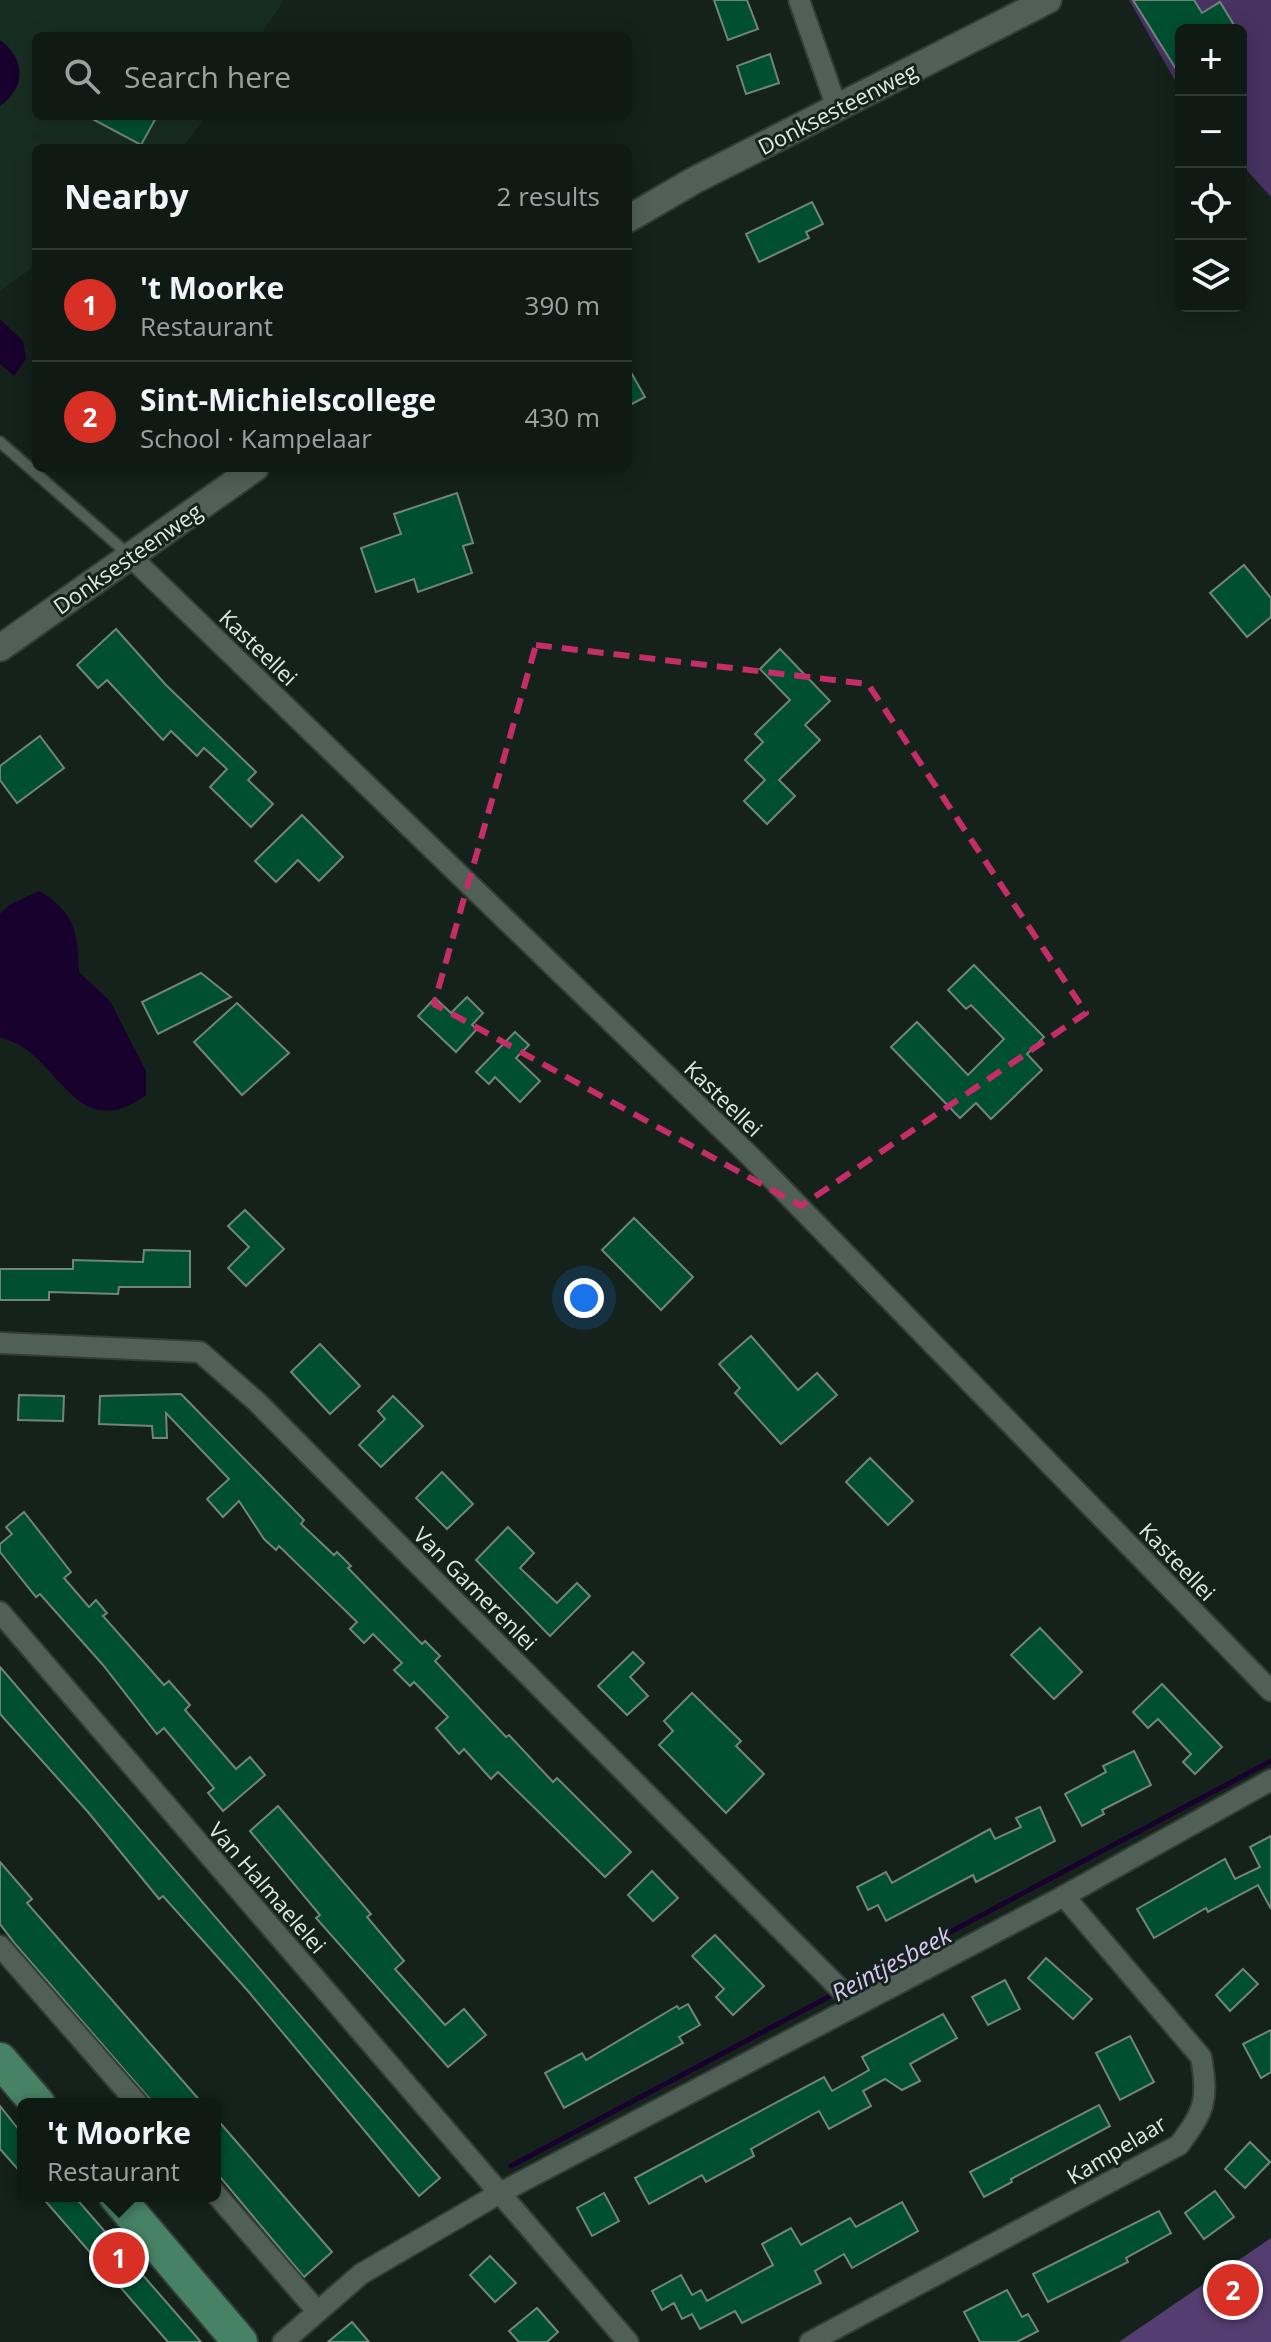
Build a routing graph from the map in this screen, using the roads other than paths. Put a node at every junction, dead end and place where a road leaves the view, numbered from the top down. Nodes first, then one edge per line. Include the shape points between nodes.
1 (799, 0) edge
2 (1048, 0) edge
3 (837, 108) junction
4 (632, 217) edge
5 (0, 442) edge
6 (32, 470) edge
7 (34, 472) edge
8 (249, 472) edge
9 (129, 555) junction
10 (0, 648) edge
11 (0, 1343) edge
12 (0, 1612) edge
13 (1271, 1691) edge
14 (1271, 1780) edge
15 (1064, 1896) junction
16 (0, 1946) edge
17 (855, 2004) junction
18 (0, 2060) edge
19 (33, 2098) edge
20 (133, 2098) edge
21 (500, 2193) junction
22 (221, 2200) edge
23 (121, 2202) edge
24 (317, 2311) junction
25 (240, 2342) edge
26 (283, 2342) edge
27 (628, 2342) edge
28 (810, 2342) edge

1 - 3 street
2 - 3 street, Donksesteenweg
3 - 4 street, Donksesteenweg
5 - 6 lane
7 - 9 lane
8 - 9 street, Donksesteenweg
9 - 10 street, Donksesteenweg
9 - 13 street, Kasteellei via 750,1156
11 - 17 street, Van Gamerenlei via 200,1352 257,1402
12 - 21 street, Van Halmaelelei
14 - 15 street
15 - 17 street
15 - 28 street, Kampelaar via 1201,2057 1206,2083 1202,2114 1179,2145
16 - 20 street
17 - 21 street
18 - 19 main road
21 - 24 street via 361,2274
21 - 27 street
22 - 24 street
23 - 25 main road
24 - 26 street

